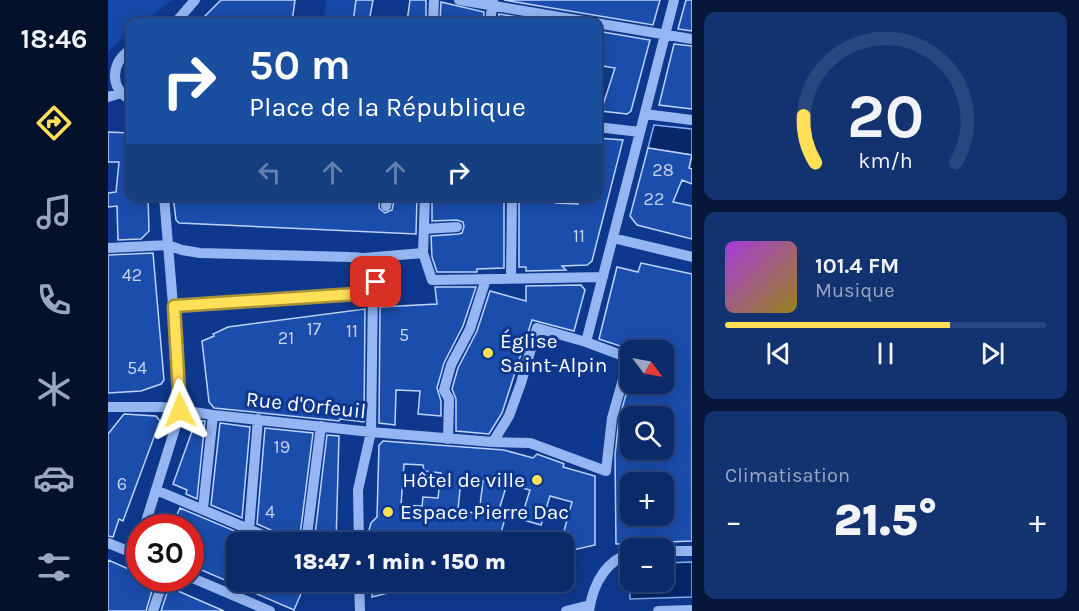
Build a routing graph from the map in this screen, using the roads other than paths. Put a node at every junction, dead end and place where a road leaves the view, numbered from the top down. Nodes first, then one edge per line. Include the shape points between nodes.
1 (195, 0) edge
2 (434, 0) edge
3 (459, 0) edge
4 (674, 0) edge
5 (493, 2) edge
6 (179, 18) edge
7 (433, 18) edge
8 (491, 18) edge
9 (582, 18) edge
10 (602, 22) edge
11 (665, 33) junction
12 (692, 39) edge
13 (126, 54) edge
14 (126, 96) edge
15 (108, 97) edge
16 (692, 120) edge
17 (642, 123) junction
18 (602, 127) edge
19 (165, 201) edge
20 (424, 201) edge
21 (512, 201) edge
22 (457, 227) dead end
23 (424, 231) junction
24 (613, 238) junction
25 (168, 245) junction
26 (108, 248) edge
27 (423, 253) junction
28 (692, 257) edge
29 (363, 258) junction
30 (603, 277) junction
31 (511, 278) junction
32 (486, 279) junction
33 (374, 289) junction
34 (174, 306) junction
35 (587, 340) junction
36 (180, 410) junction
37 (109, 411) edge
38 (213, 415) junction
39 (258, 419) junction
40 (321, 426) junction
41 (371, 432) junction
42 (448, 439) junction
43 (496, 442) junction
44 (156, 490) junction
45 (203, 509) junction
46 (148, 514) edge
47 (249, 529) junction
48 (256, 532) edge
49 (307, 532) edge
50 (358, 532) edge
51 (108, 543) edge
52 (126, 550) edge
53 (674, 551) edge
54 (692, 551) edge
55 (620, 558) edge
56 (204, 583) edge
57 (160, 592) edge
58 (359, 592) edge
59 (589, 608) edge
60 (692, 610) edge
61 (153, 611) edge
62 (270, 611) edge
63 (360, 611) edge
64 (566, 611) edge
65 (658, 611) edge

1 - 6 street
2 - 7 street
3 - 5 street
4 - 11 street
5 - 8 street
5 - 9 street
10 - 11 street
11 - 12 street
11 - 17 street
13 - 14 street via 118,61 114,78
14 - 15 street
16 - 17 street
17 - 18 street
17 - 24 street
19 - 25 street
20 - 23 street
21 - 31 street
22 - 23 street
23 - 27 street
24 - 28 street
24 - 30 street
25 - 26 street
25 - 29 street via 200,252
25 - 34 street
27 - 29 street
27 - 32 street via 432,280
29 - 33 street via 374,265
30 - 31 street
30 - 35 street
31 - 32 street
32 - 42 street via 444,390 449,399
33 - 34 street via 356,294
33 - 41 street
34 - 36 street
35 - 43 street via 537,327 521,383
35 - 43 street, Rue d'Orfeuil via 629,358 612,418 606,471 530,443
36 - 37 street, Rue d'Orfeuil via 162,407
36 - 38 street, Rue d'Orfeuil
36 - 44 street
38 - 39 street, Rue d'Orfeuil
38 - 45 street
39 - 40 street, Rue d'Orfeuil
39 - 47 street
40 - 41 street, Rue d'Orfeuil
40 - 49 street
41 - 42 street, Rue d'Orfeuil
41 - 50 street via 358,490
42 - 43 street, Rue d'Orfeuil
44 - 45 street
44 - 46 street
45 - 47 street
47 - 48 street
51 - 52 street
53 - 54 street
55 - 59 street via 611,563 596,584
56 - 62 street
57 - 61 street
58 - 63 street
59 - 64 street
60 - 65 street

